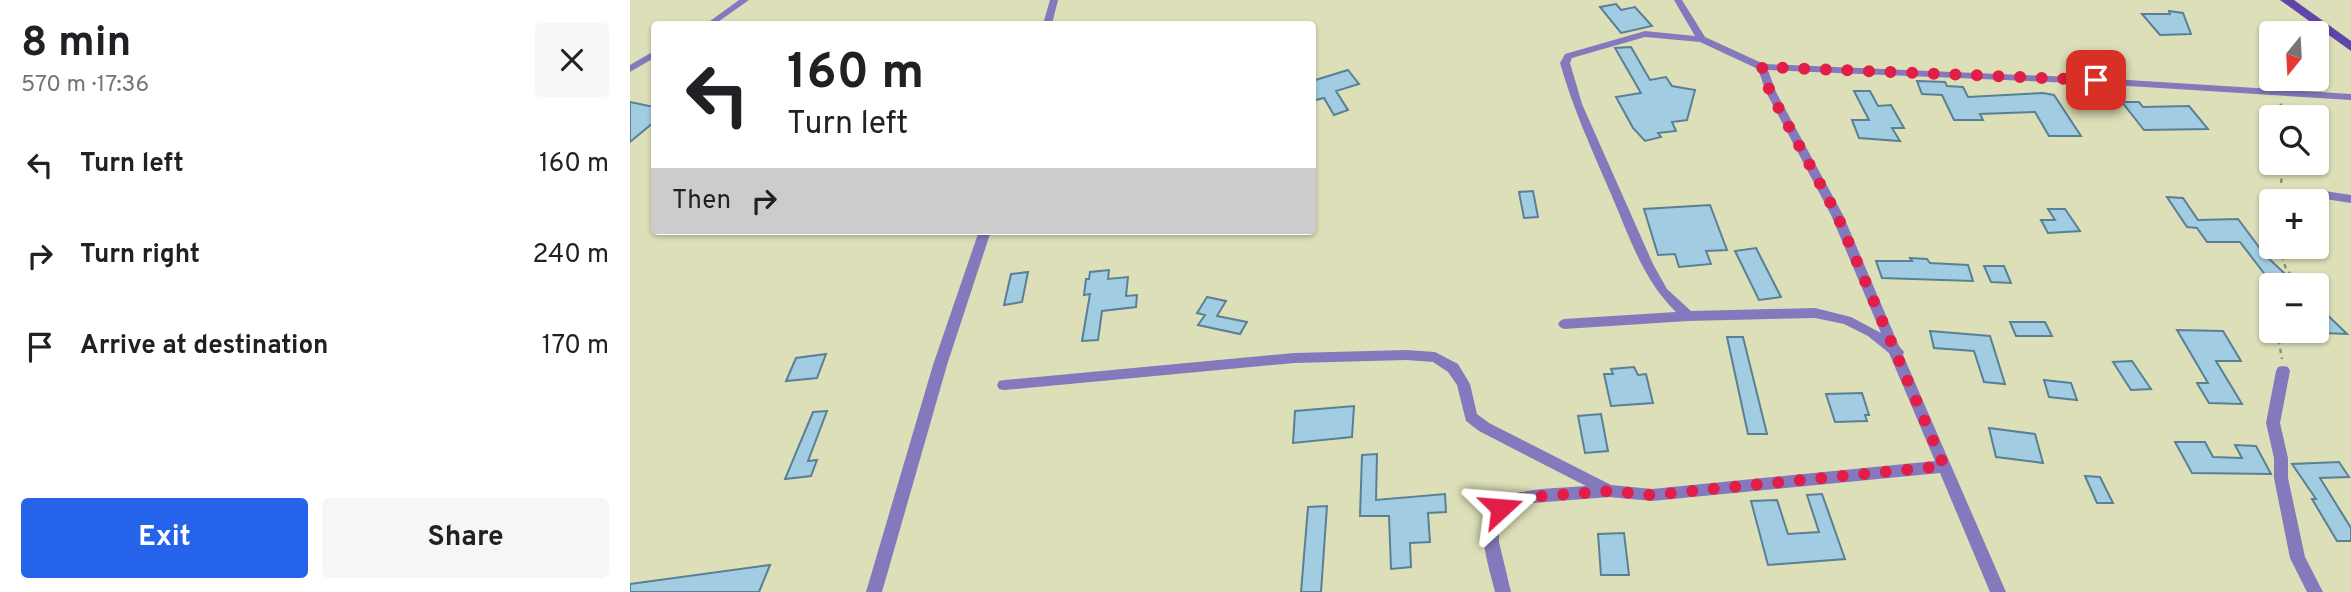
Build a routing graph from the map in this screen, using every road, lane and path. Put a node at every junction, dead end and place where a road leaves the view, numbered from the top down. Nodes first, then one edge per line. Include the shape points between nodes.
1 (745, 0) edge
2 (1054, 0) edge
3 (1678, 0) edge
4 (2286, 0) edge
5 (714, 21) edge
6 (1048, 21) edge
7 (2331, 31) joint
8 (1702, 39) junction
9 (2351, 47) edge
10 (651, 56) edge
11 (1762, 67) junction
12 (630, 69) edge
13 (2281, 93) joint
14 (2351, 97) edge
15 (2329, 196) edge
16 (2351, 198) edge
17 (984, 235) edge
18 (1688, 316) junction
19 (1564, 324) dead end
20 (2279, 343) edge
21 (1898, 352) junction
22 (2283, 371) joint
23 (1004, 385) dead end
24 (1944, 466) junction
25 (1609, 491) junction
26 (874, 592) edge
27 (1503, 592) edge
28 (1998, 592) edge
29 (2315, 592) edge

1 - 5 street
2 - 6 street
3 - 8 street
4 - 7 street
7 - 9 street
8 - 11 street
8 - 18 street via 1645,34 1568,56 1565,63 1577,104 1647,264 1662,292
10 - 12 street
11 - 13 street via 2096,80
11 - 21 street via 1770,92 1837,215
13 - 14 street
15 - 16 street
17 - 26 street via 940,365
18 - 19 street
18 - 21 street via 1815,313 1847,320
20 - 22 path
21 - 24 street
22 - 29 street via 2273,423 2298,558
23 - 25 street via 1294,358 1435,357 1452,368 1462,384 1471,417
24 - 25 street via 1652,495
24 - 28 street
25 - 27 street via 1520,498 1501,508 1492,518 1491,542

